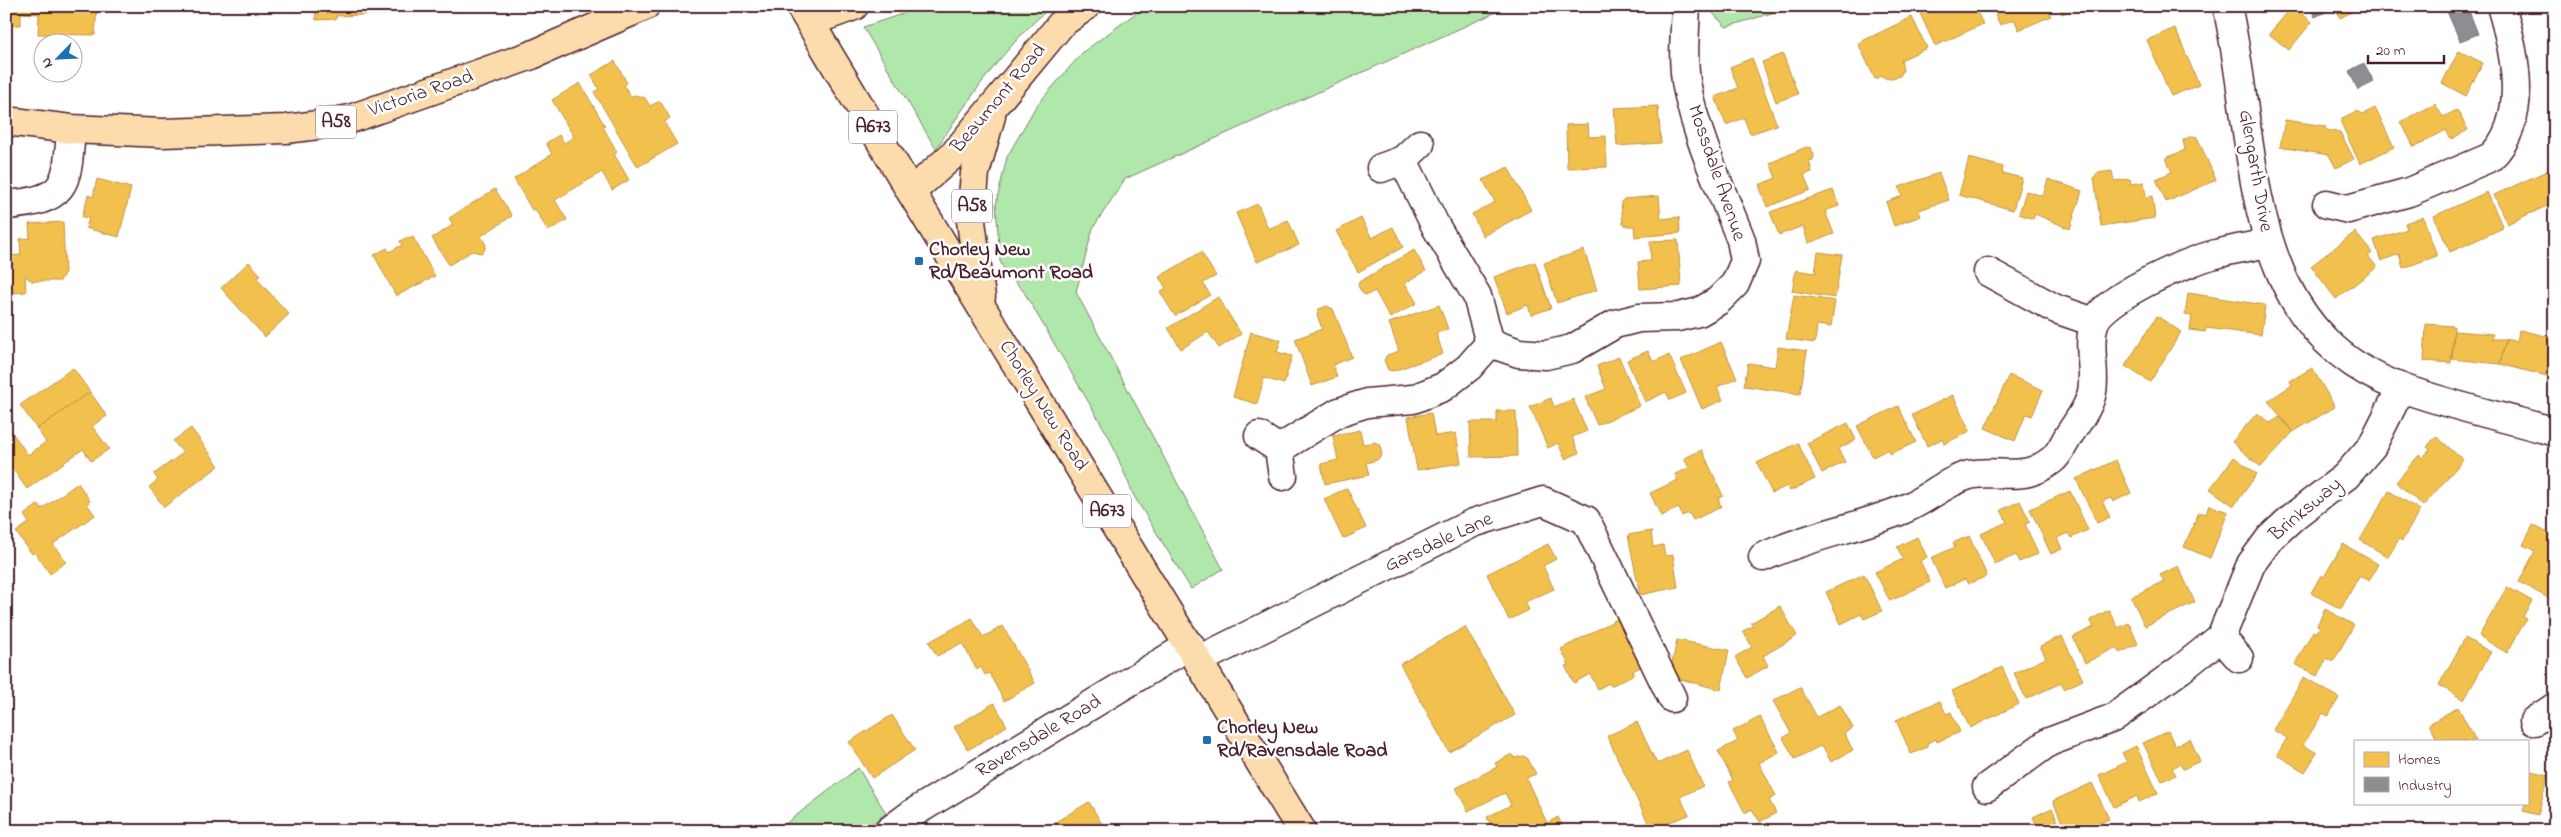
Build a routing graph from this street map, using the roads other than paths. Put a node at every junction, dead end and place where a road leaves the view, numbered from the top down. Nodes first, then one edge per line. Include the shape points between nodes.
1 (645, 6) edge
2 (854, 6) edge
3 (1086, 6) edge
4 (1686, 6) edge
5 (2227, 6) edge
6 (2501, 6) edge
7 (805, 14) edge
8 (994, 107) junction
9 (6, 121) edge
10 (71, 129) junction
11 (1401, 157) dead end
12 (911, 192) junction
13 (2327, 204) dead end
14 (6, 205) edge
15 (2268, 243) junction
16 (1988, 272) dead end
17 (982, 307) junction
18 (2094, 322) junction
19 (1490, 343) junction
20 (2401, 388) junction
21 (2555, 432) edge
22 (1284, 476) dead end
23 (1763, 556) dead end
24 (2221, 636) junction
25 (1194, 653) junction
26 (2239, 658) dead end
27 (1672, 698) dead end
28 (1985, 790) dead end
29 (889, 831) edge
30 (1302, 831) edge

1 - 10 highway, Victoria Road / A58 via 532,55 350,119 254,131 163,133
2 - 7 highway
3 - 8 highway, Beaumont Road / A58 via 1062,23
4 - 19 street, Mossdale Avenue via 1687,86 1694,115 1741,240 1745,261 1735,284 1718,301 1699,312 1678,317 1639,318 1615,324 1572,349 1546,355 1528,354
5 - 15 street, Glengarth Drive via 2256,197
6 - 13 street via 2513,46 2517,86 2509,130 2500,148 2491,157 2409,192 2348,210
7 - 12 highway, Chorley New Road / A673
8 - 12 highway, Beaumont Road / A58 via 954,154
8 - 17 highway, A58 via 975,173 971,221
9 - 10 highway, Victoria Road / A58
10 - 14 street via 66,177 58,189 40,201
11 - 19 street via 1436,227 1477,296
12 - 17 highway, Chorley New Road / A673
15 - 18 street via 2215,254 2174,268 2117,300
15 - 20 street, Glengarth Drive via 2291,297 2308,323 2333,348 2363,369
16 - 18 street via 2056,309
17 - 25 highway, Chorley New Road / A673
18 - 23 street via 2089,402 2054,459 2038,470 2017,475 1971,475 1948,483 1911,507
19 - 22 street via 1469,367 1442,387 1413,399 1366,403 1269,443
20 - 21 street, Glengarth Drive
20 - 24 street, Brinksway via 2372,446 2353,469 2270,538 2251,564
24 - 26 street
24 - 28 street, Brinksway via 2113,718 2050,742
25 - 27 street, Garsdale Lane via 1473,523 1543,501 1586,520
25 - 29 street, Ravensdale Road via 913,813
25 - 30 highway, Chorley New Road / A673

